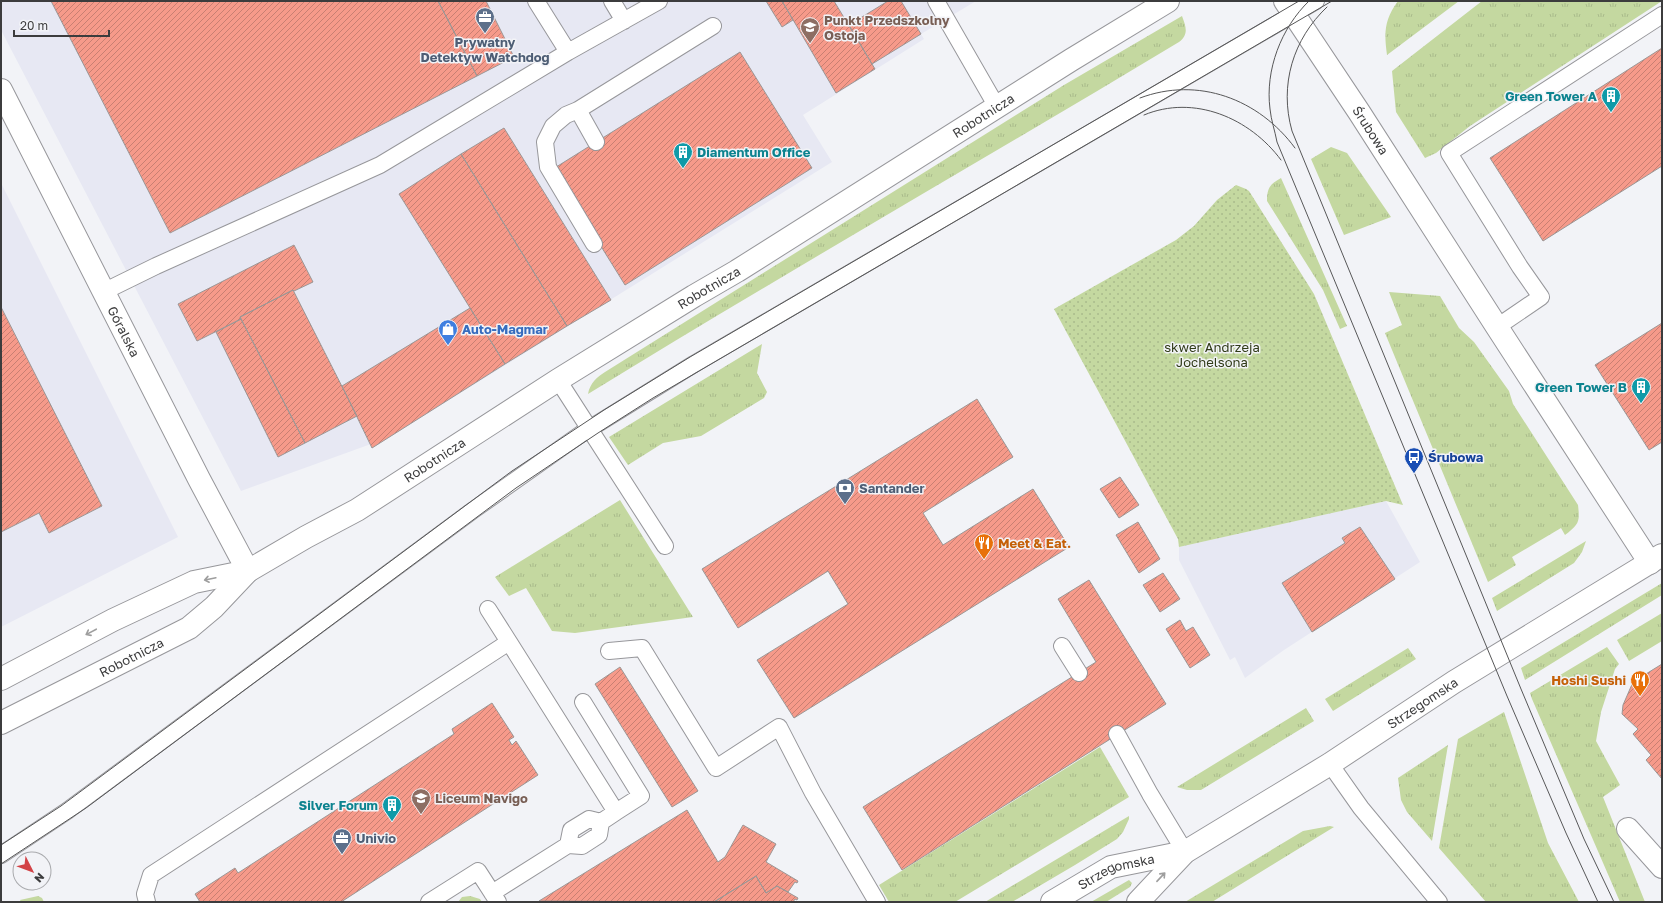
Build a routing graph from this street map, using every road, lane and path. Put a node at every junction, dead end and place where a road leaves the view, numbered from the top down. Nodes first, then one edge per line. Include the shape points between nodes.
1 (536, 1) edge
2 (612, 1) edge
3 (659, 1) edge
4 (936, 1) edge
5 (1168, 1) edge
6 (1316, 1) edge
7 (1289, 8) edge
8 (1662, 15) edge
9 (624, 21) junction
10 (713, 26) dead end
11 (568, 52) junction
12 (4, 102) edge
13 (997, 107) junction
14 (578, 110) junction
15 (596, 142) dead end
16 (594, 244) dead end
17 (103, 292) junction
18 (1497, 327) junction
19 (558, 380) junction
20 (589, 429) junction
21 (665, 546) dead end
22 (1656, 559) edge
23 (248, 571) junction
24 (488, 609) dead end
25 (509, 642) junction
26 (1062, 646) dead end
27 (609, 651) dead end
28 (1079, 673) dead end
29 (1, 679) edge
30 (583, 702) dead end
31 (1, 723) edge
32 (1117, 734) dead end
33 (1330, 764) junction
34 (616, 812) junction
35 (1628, 829) dead end
36 (1184, 852) junction
37 (1, 855) edge
38 (1662, 867) edge
39 (495, 898) edge
40 (146, 902) edge
41 (429, 902) edge
42 (877, 902) edge
43 (1052, 902) edge
44 (1138, 902) edge
45 (1439, 902) edge

1 - 11 lane
2 - 9 lane
3 - 9 lane
4 - 13 lane
5 - 13 street, Robotnicza
6 - 7 lane
7 - 18 street, Śrubowa
7 - 20 lane
8 - 18 lane via 1448,153 1541,297
9 - 11 lane
10 - 14 lane
11 - 17 lane via 380,165
12 - 17 street, Góralska
13 - 19 street, Robotnicza
14 - 15 lane
14 - 16 lane via 566,115 553,126 545,142 548,167
17 - 23 street, Góralska
18 - 22 street, Śrubowa
19 - 20 lane
19 - 23 street, Robotnicza via 357,510
20 - 21 lane
20 - 37 lane via 477,507 67,811
22 - 33 street, Strzegomska via 1454,682
23 -> 29 street, Robotnicza via 194,582 113,620
23 - 31 street, Robotnicza via 214,607 189,628
24 - 25 lane
25 - 34 lane
25 - 40 lane via 151,875 145,894
26 - 28 lane
27 - 42 lane via 642,648 716,768 779,727 813,793
30 - 34 lane via 641,796
32 - 36 lane
33 - 36 street, Strzegomska
33 - 45 lane via 1361,808
34 - 39 lane via 601,822 599,835 582,846 568,845
35 - 38 street
36 - 43 street, Strzegomska via 1111,867
44 -> 36 street, Strzegomska
39 - 41 lane via 478,871

